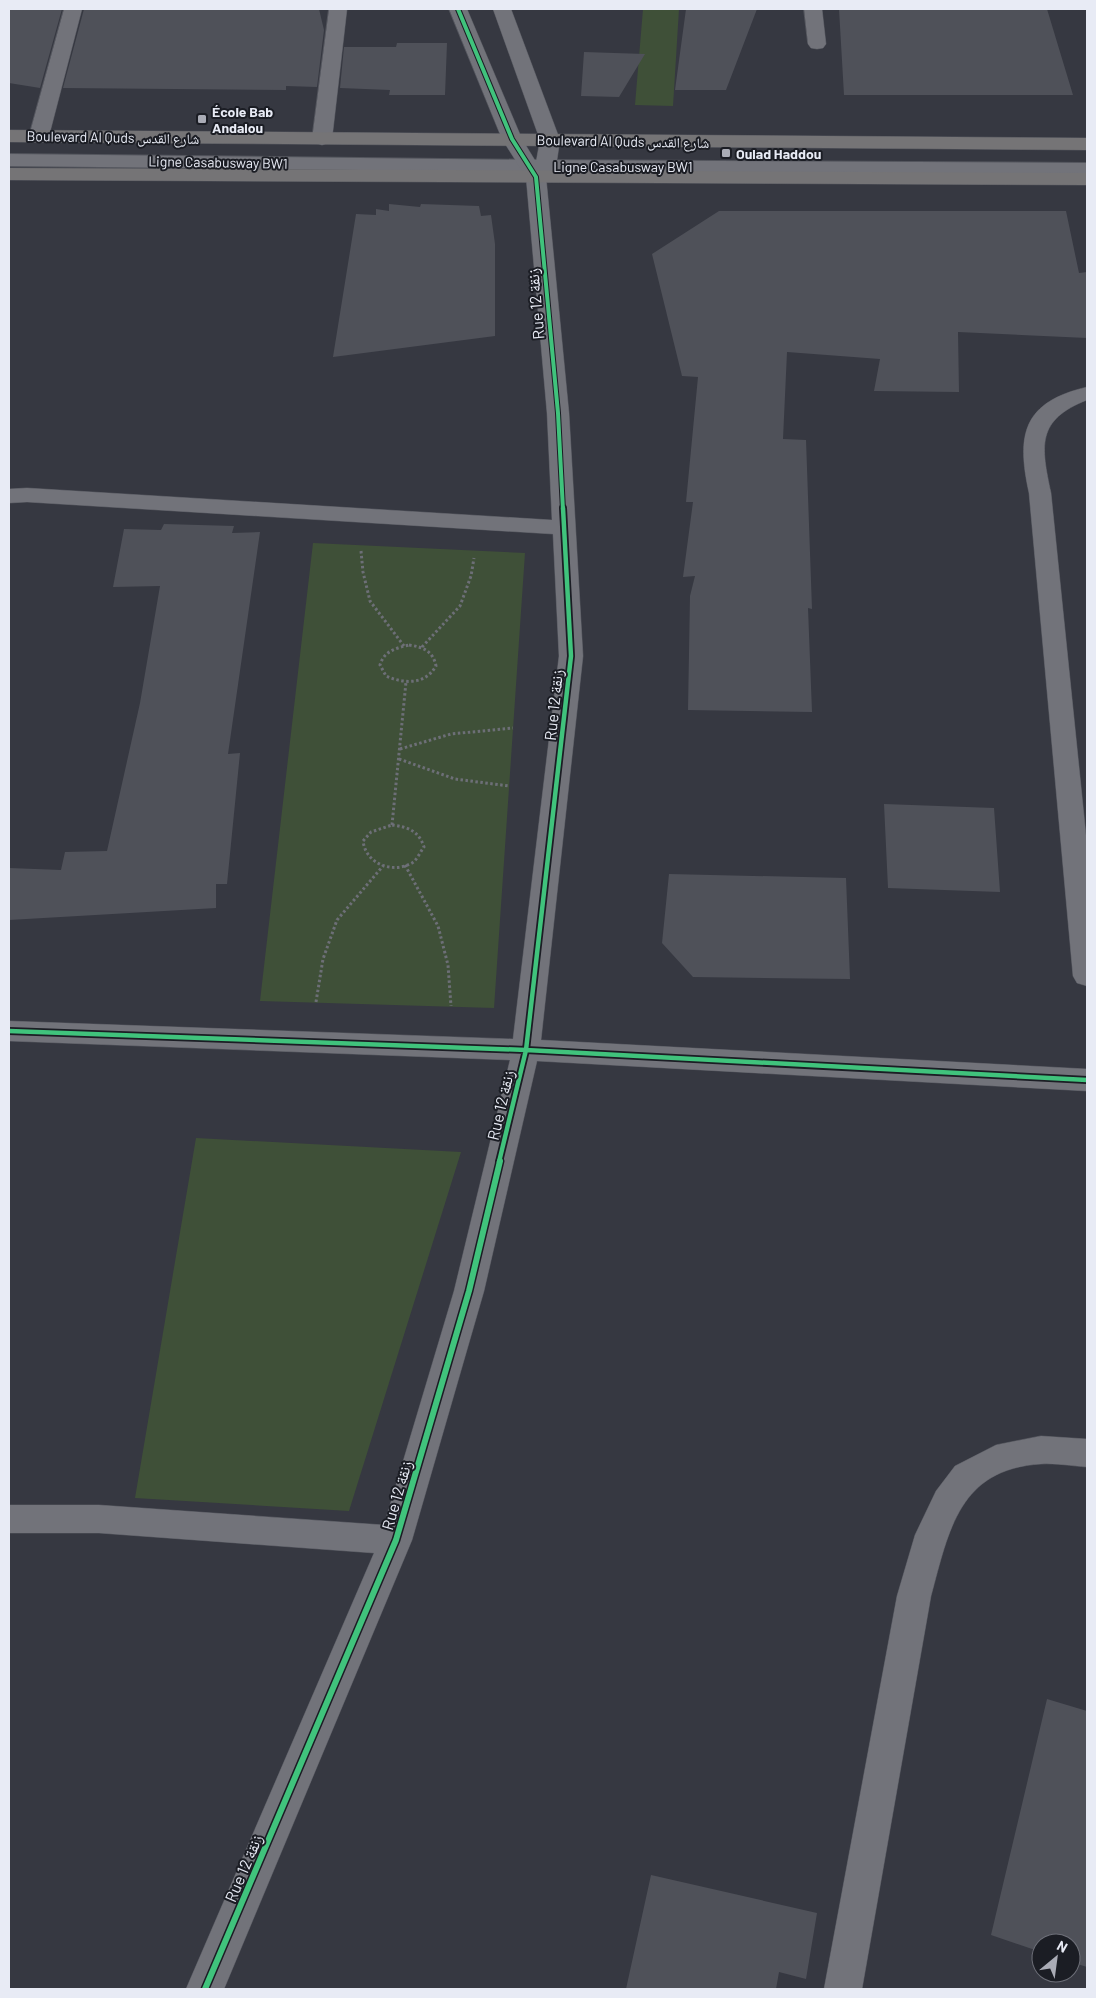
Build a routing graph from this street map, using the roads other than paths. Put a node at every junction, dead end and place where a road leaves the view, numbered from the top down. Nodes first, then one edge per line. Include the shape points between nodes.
1 (72, 9) edge
2 (338, 9) edge
3 (458, 9) edge
4 (502, 9) edge
5 (813, 9) edge
6 (817, 44) dead end
7 (9, 136) edge
8 (39, 136) junction
9 (322, 139) junction
10 (512, 139) junction
11 (1087, 144) edge
12 (9, 151) edge
13 (9, 160) edge
14 (538, 160) junction
15 (1087, 160) edge
16 (1087, 169) edge
17 (9, 174) edge
18 (1087, 179) edge
19 (1087, 394) edge
20 (9, 496) edge
21 (565, 528) junction
22 (1087, 976) edge
23 (9, 1031) edge
24 (526, 1050) junction
25 (1087, 1080) edge
26 (1087, 1453) edge
27 (9, 1518) edge
28 (396, 1540) junction
29 (205, 1989) edge
30 (843, 1989) edge

1 - 8 street
2 - 9 street
3 - 10 street
4 - 14 street
5 - 6 street
7 - 8 main road, Boulevard Al Quds شارع القدس
8 - 9 main road, Boulevard Al Quds شارع القدس
9 - 10 main road, Boulevard Al Quds شارع القدس
10 - 14 main road, Boulevard Al Quds شارع القدس
10 - 14 street
11 - 14 main road, Boulevard Al Quds شارع القدس
12 - 14 lane, Ligne Casabusway BW1
13 - 14 lane, Ligne Casabusway BW1
14 - 15 lane, Ligne Casabusway BW1
14 - 16 lane, Ligne Casabusway BW1
14 - 17 main road, Boulevard Al Quds شارع القدس
14 - 18 main road, Boulevard Al Quds شارع القدس
14 - 21 street, Rue 12 زنقة
19 - 22 street via 1059,405 1043,421 1034,437
20 - 21 street
21 - 24 street, Rue 12 زنقة via 571,656
23 - 24 street
24 - 25 street
24 - 28 street, Rue 12 زنقة via 469,1290
26 - 30 street via 1040,1450 996,1458 966,1476 939,1518 914,1596
27 - 28 street via 99,1518
28 - 29 street, Rue 12 زنقة

